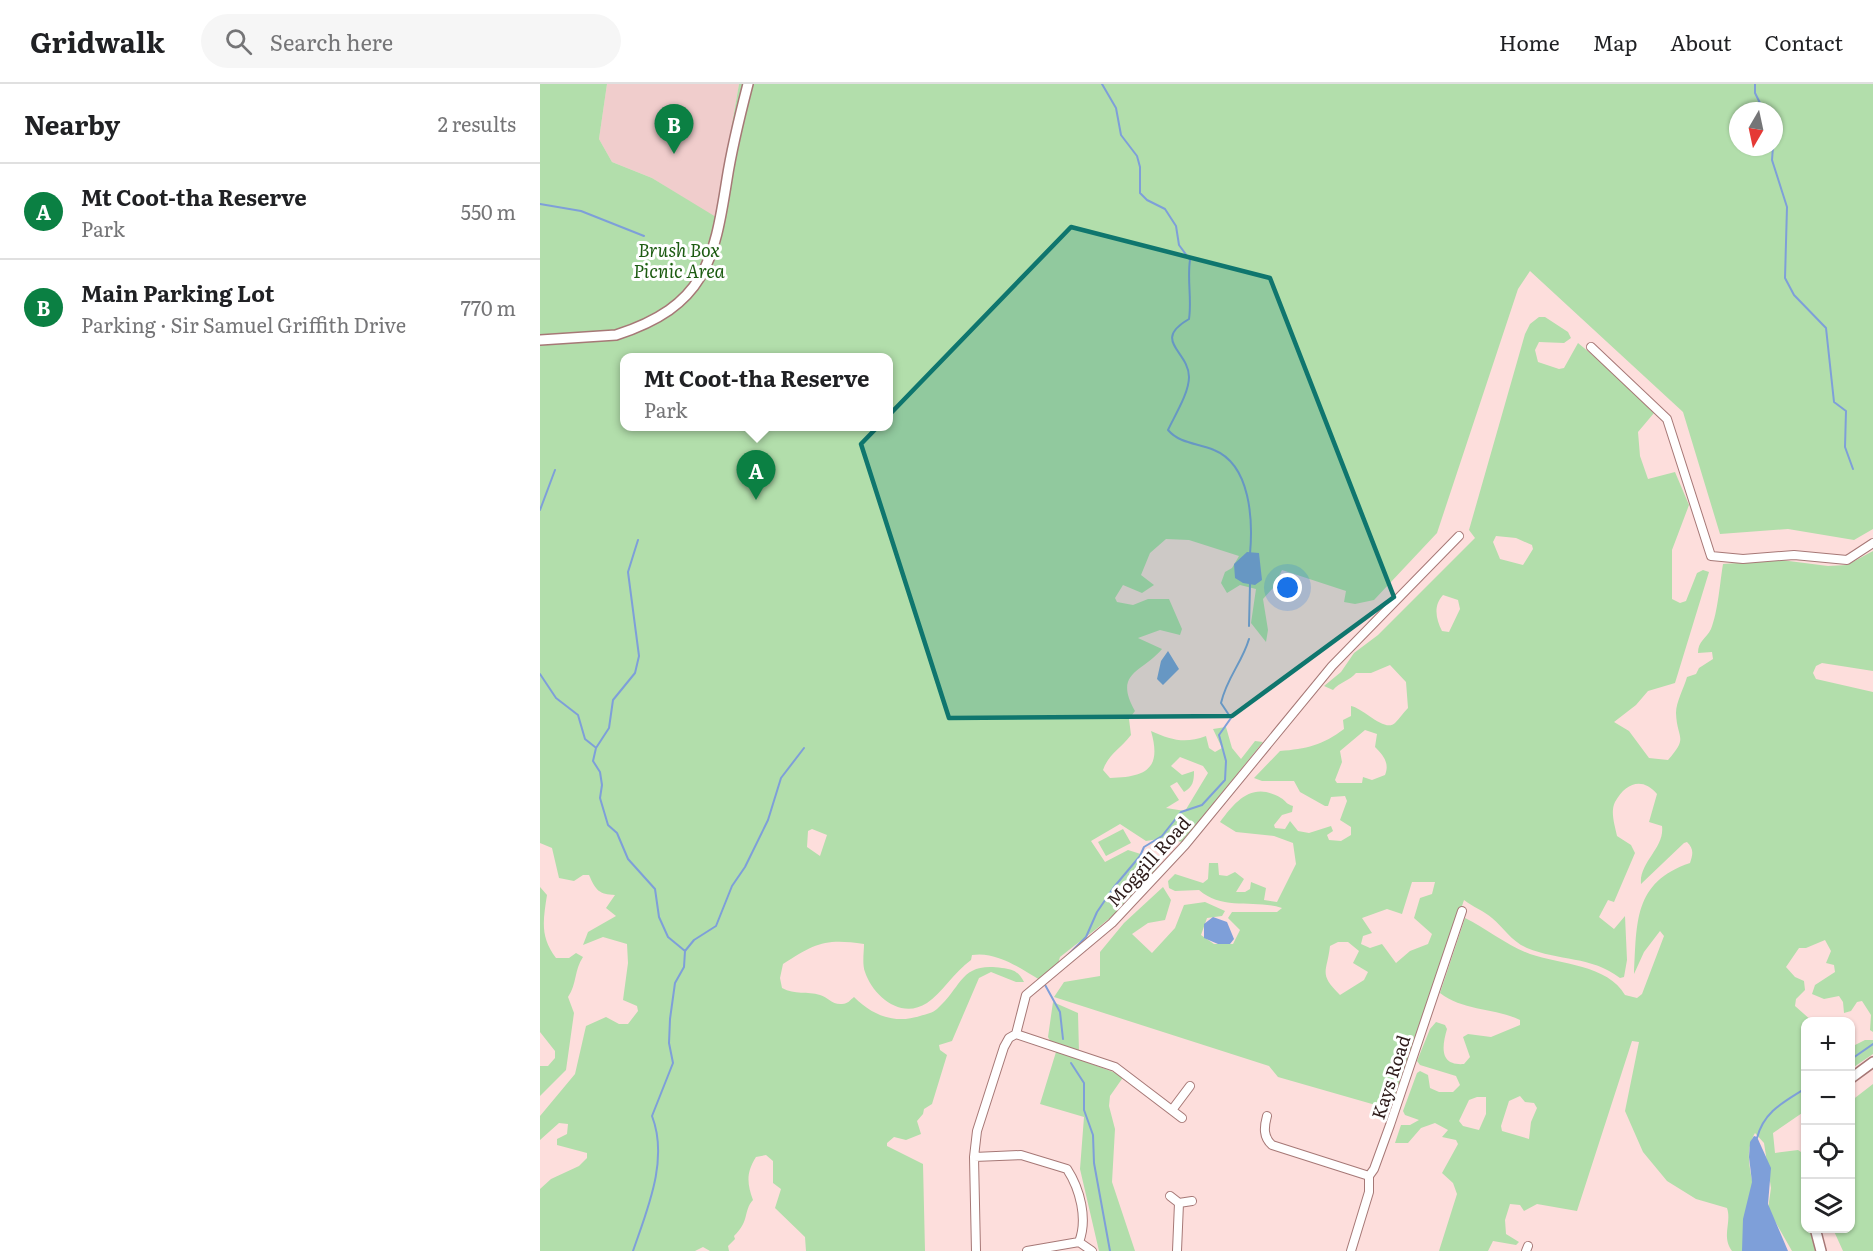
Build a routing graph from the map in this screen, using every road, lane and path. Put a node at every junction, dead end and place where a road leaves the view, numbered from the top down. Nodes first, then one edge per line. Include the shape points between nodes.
1 (748, 84) edge
2 (540, 340) edge
3 (1591, 347) dead end
4 (1460, 536) dead end
5 (1873, 543) edge
6 (1462, 911) dead end
7 (1016, 1034) junction
8 (1873, 1062) edge
9 (1855, 1076) edge
10 (1190, 1086) dead end
11 (1172, 1110) junction
12 (1267, 1116) dead end
13 (1182, 1118) dead end
14 (974, 1157) junction
15 (1369, 1176) junction
16 (1170, 1196) dead end
17 (1192, 1201) dead end
18 (1179, 1203) junction
19 (1816, 1233) edge
20 (1078, 1242) junction
21 (1026, 1248) edge
22 (976, 1251) edge
23 (1092, 1251) edge
24 (1177, 1251) edge
25 (1351, 1251) edge
26 (1821, 1251) edge

1 - 2 main road via 716,241 697,284 669,308 627,332
3 - 5 street via 1667,419 1711,555 1743,559 1794,555 1847,560
4 - 7 street, Moggill Road via 1332,666 1185,845 1112,923 1026,995
6 - 15 street, Kays Road
7 - 11 street via 1111,1065
7 - 14 street, Moggill Road via 1004,1047 977,1131
8 - 9 main road
10 - 11 street
11 - 13 street
12 - 15 street via 1265,1131 1272,1145
14 - 20 street via 1021,1155 1067,1168 1084,1223
14 - 22 street, Moggill Road
15 - 25 street, Kays Road via 1369,1192
16 - 18 street
17 - 18 street
18 - 24 street
19 - 26 main road
20 - 21 street
20 - 23 street

